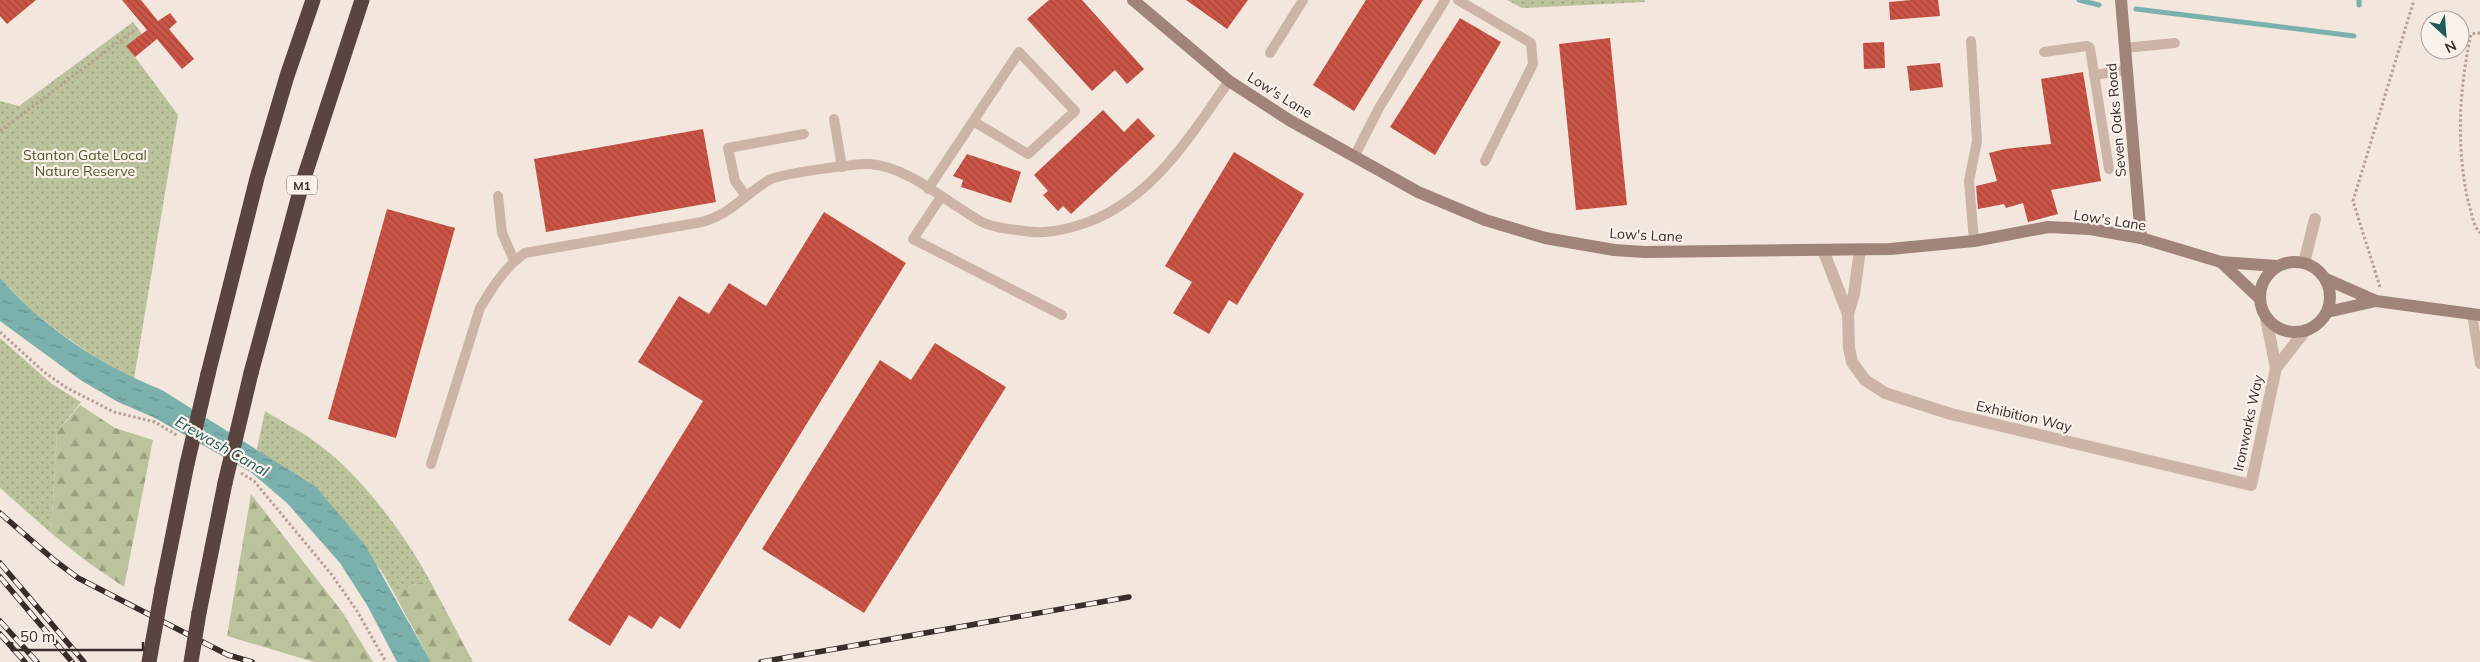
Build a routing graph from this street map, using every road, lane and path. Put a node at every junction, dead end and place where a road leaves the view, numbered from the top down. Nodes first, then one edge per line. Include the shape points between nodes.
1 (314, 0) edge
2 (362, 0) edge
3 (1133, 0) edge
4 (1302, 0) edge
5 (1445, 0) edge
6 (1458, 0) edge
7 (2121, 0) edge
8 (2414, 0) edge
9 (138, 28) dead end
10 (2480, 33) edge
11 (1971, 41) dead end
12 (2175, 42) dead end
13 (2124, 48) junction
14 (2044, 52) dead end
15 (1270, 53) dead end
16 (2127, 70) junction
17 (2094, 75) junction
18 (1229, 81) junction
19 (834, 119) dead end
20 (973, 121) junction
21 (0, 131) edge
22 (804, 134) dead end
23 (1354, 157) junction
24 (1485, 161) dead end
25 (842, 167) junction
26 (2109, 169) dead end
27 (928, 189) junction
28 (498, 196) dead end
29 (746, 196) junction
30 (940, 197) junction
31 (2315, 219) dead end
32 (2480, 233) edge
33 (2141, 238) junction
34 (1974, 241) junction
35 (1823, 250) junction
36 (1860, 250) junction
37 (514, 260) junction
38 (2221, 262) junction
39 (2304, 263) junction
40 (2277, 266) junction
41 (2326, 279) junction
42 (2259, 298) junction
43 (2380, 301) junction
44 (2327, 312) junction
45 (1848, 314) junction
46 (1062, 315) dead end
47 (2476, 315) edge
48 (2266, 318) junction
49 (2304, 332) junction
50 (2480, 364) edge
51 (2276, 368) junction
52 (431, 464) dead end
53 (2250, 485) joint
54 (149, 662) edge
55 (191, 662) edge

1 - 54 highway, bridge via 287,76 257,178 208,374 187,464
2 - 55 highway, M1, bridge via 302,184 251,373 225,483
3 - 18 street, Low's Lane
4 - 15 lane
5 - 23 lane via 1379,108
6 - 24 lane via 1531,43 1533,64
7 - 13 street, Seven Oaks Road
8 - 43 path via 2353,201
9 - 21 path
10 - 32 path via 2471,34 2460,94 2459,129 2462,173
11 - 34 lane via 1976,141 1969,182
12 - 13 lane
13 - 16 street, Seven Oaks Road
14 - 17 lane via 2087,46
16 - 17 lane
16 - 33 street, Seven Oaks Road
17 - 26 lane
18 - 23 street, Low's Lane via 1288,120
18 - 30 lane via 1168,166 1142,191 1114,211 1090,222 1055,232 1002,228 982,222
19 - 25 lane
20 - 20 lane via 1019,52 1075,110 1028,154
20 - 27 lane
22 - 29 lane via 728,148 735,181
23 - 35 street, Low's Lane via 1450,206 1545,238 1645,252
25 - 27 lane via 883,166 903,172
25 - 29 lane via 778,176
27 - 30 lane
28 - 37 lane via 502,233
29 - 37 lane via 723,215 702,222 525,253
30 - 46 lane via 913,239
31 - 39 street
33 - 34 street, Low's Lane via 2090,229 2048,227
33 - 38 street, Low's Lane
34 - 36 street, Low's Lane
35 - 36 street, Low's Lane
35 - 45 street, Exhibition Way
36 - 45 street, Exhibition Way
37 - 52 lane via 480,308
38 - 40 street, Low's Lane
38 - 42 street, Low's Lane
39 - 40 street, Low's Lane
39 - 41 street
40 - 42 street via 2264,280
41 - 43 street
41 - 44 street via 2330,290
42 - 48 street, Low's Lane
43 - 44 street
43 - 47 street
44 - 49 street via 2321,321
45 - 53 street, Exhibition Way via 1848,348 1852,362 1865,380 1886,393 1951,414
47 - 50 lane
48 - 49 street via 2283,331
48 - 51 street, Ironworks Way
49 - 51 street, Ironworks Way
51 - 53 street, Ironworks Way

